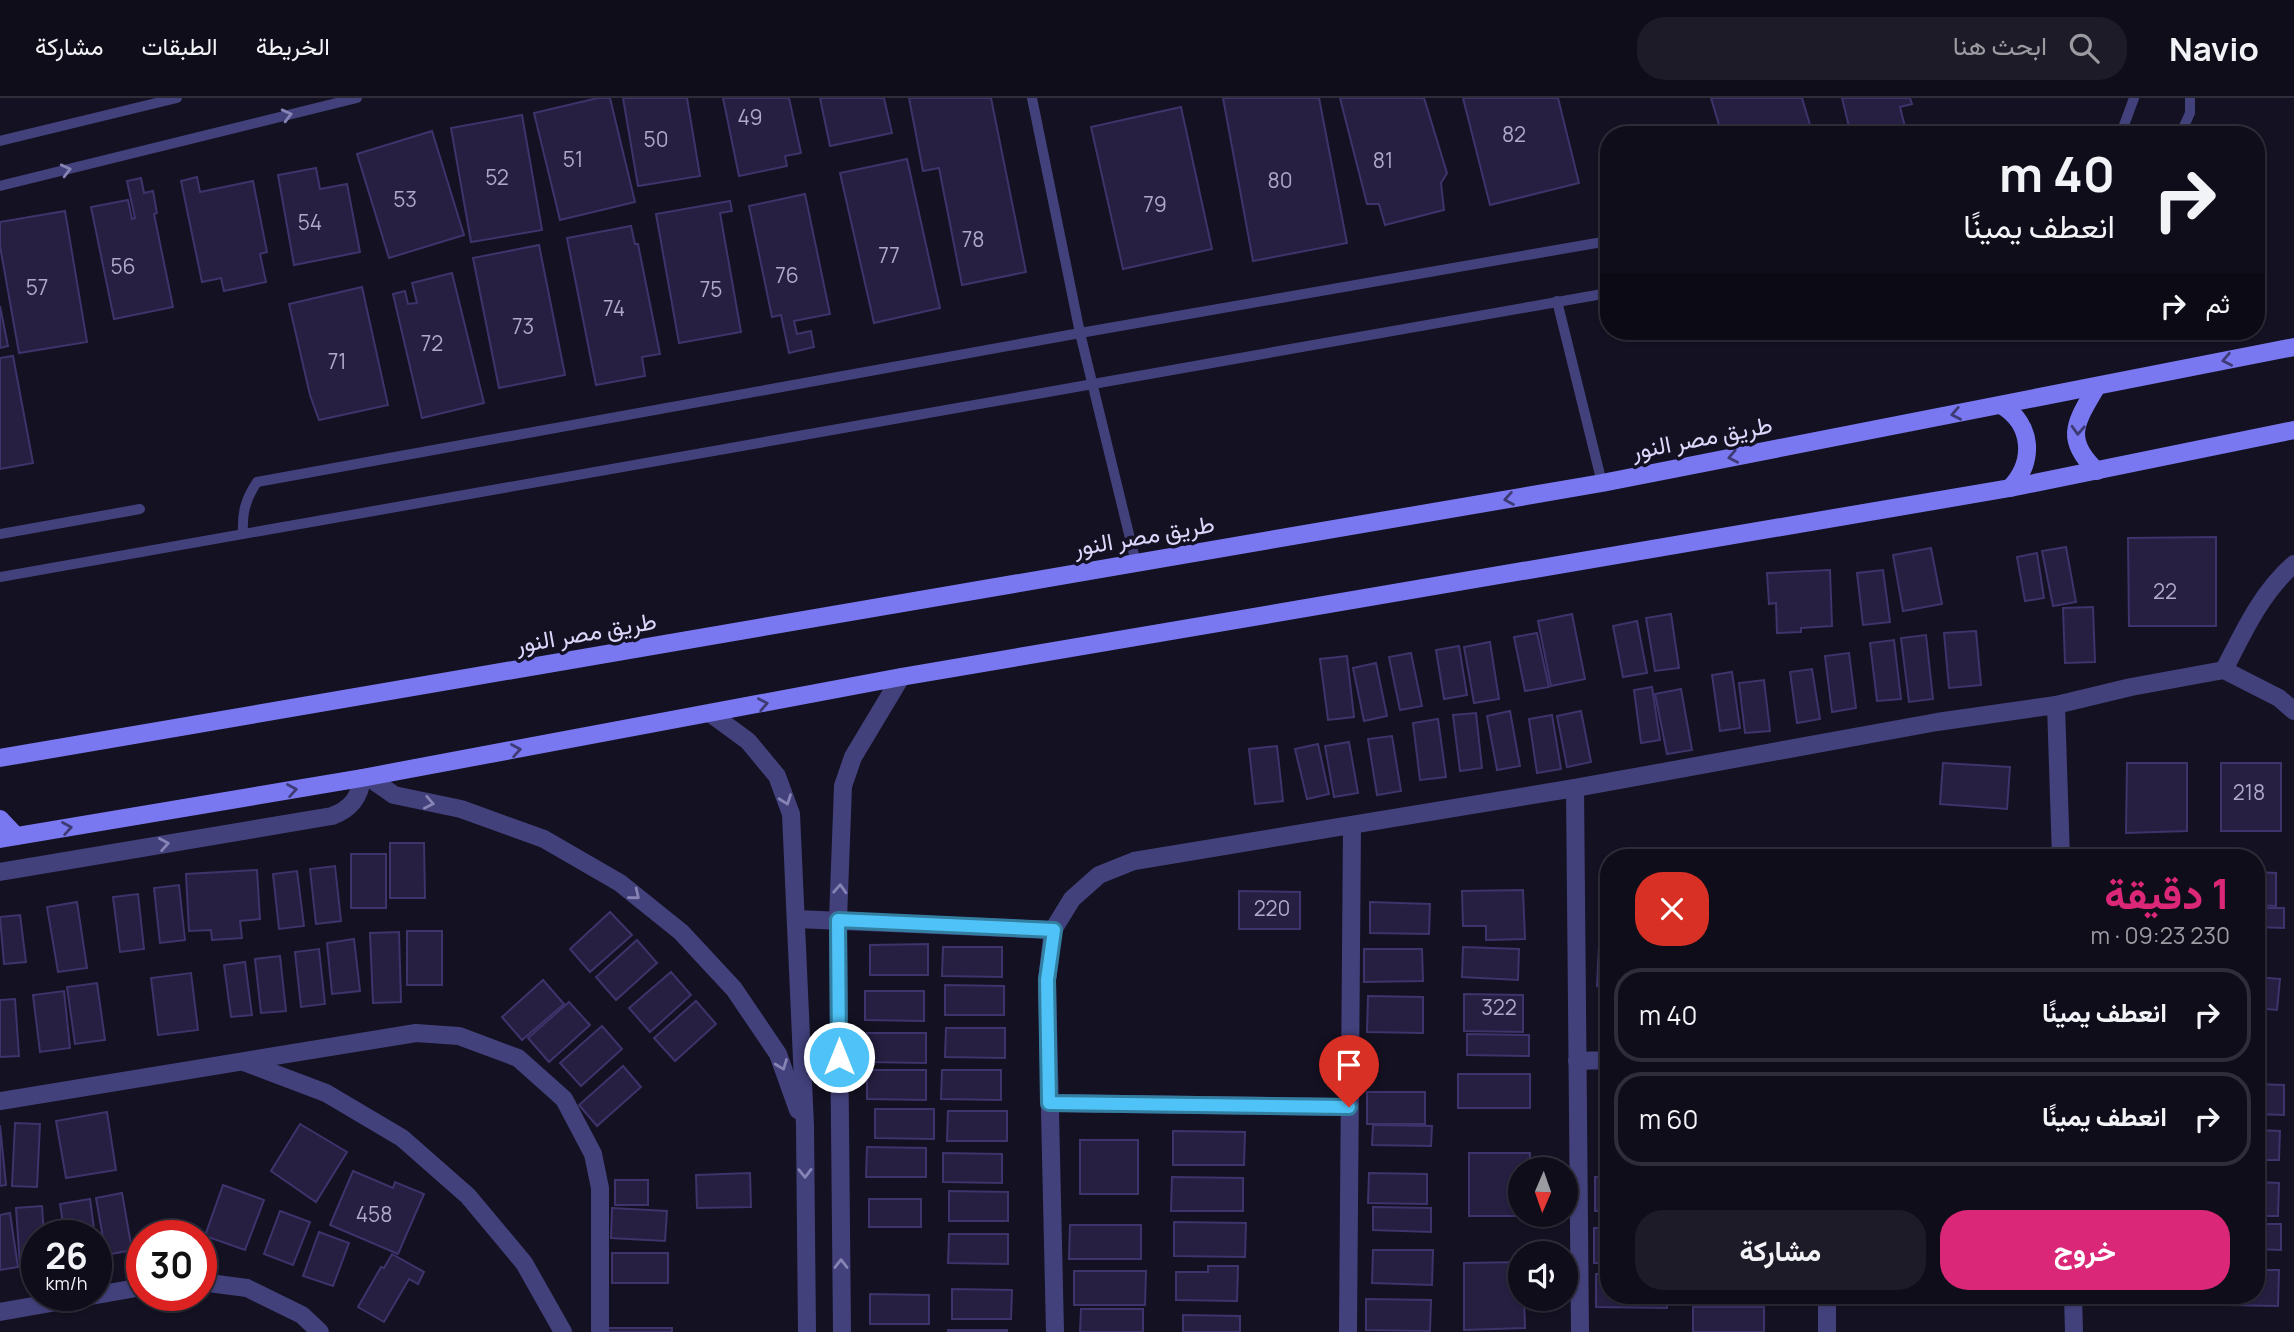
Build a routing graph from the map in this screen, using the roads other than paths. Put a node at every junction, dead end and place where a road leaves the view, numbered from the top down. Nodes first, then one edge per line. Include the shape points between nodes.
1 (177, 98) edge
2 (357, 98) edge
3 (1032, 98) edge
4 (2134, 98) edge
5 (2190, 98) edge
6 (2124, 126) edge
7 (2184, 126) edge
8 (0, 141) edge
9 (0, 186) edge
10 (1600, 242) edge
11 (1600, 294) edge
12 (1557, 301) junction
13 (1080, 333) junction
14 (2294, 347) edge
15 (1092, 383) junction
16 (2097, 386) junction
17 (2001, 405) junction
18 (2294, 430) edge
19 (2097, 471) junction
20 (1602, 483) junction
21 (2010, 488) junction
22 (140, 509) dead end
23 (0, 534) edge
24 (243, 534) junction
25 (1136, 563) junction
26 (2294, 564) edge
27 (0, 577) edge
28 (2224, 670) junction
29 (901, 677) junction
30 (2056, 705) junction
31 (2294, 711) edge
32 (710, 714) junction
33 (0, 758) edge
34 (365, 777) junction
35 (1575, 788) junction
36 (0, 818) edge
37 (1352, 825) junction
38 (8, 837) edge
39 (2062, 849) edge
40 (0, 872) edge
41 (796, 919) junction
42 (838, 920) junction
43 (1054, 930) junction
44 (1600, 1060) edge
45 (1577, 1061) junction
46 (244, 1062) junction
47 (0, 1101) edge
48 (1049, 1103) junction
49 (1349, 1107) junction
50 (804, 1126) junction
51 (217, 1284) edge
52 (126, 1290) edge
53 (1827, 1304) edge
54 (2074, 1304) edge
55 (0, 1312) edge
56 (320, 1332) edge
57 (563, 1332) edge
58 (600, 1332) edge
59 (807, 1332) edge
60 (842, 1332) edge
61 (1055, 1332) edge
62 (1348, 1332) edge
63 (1580, 1332) edge
64 (1827, 1332) edge
65 (2074, 1332) edge

1 - 8 lane
9 -> 2 lane
3 - 13 lane
4 - 6 lane
5 - 7 lane
10 - 13 lane
11 - 12 lane
12 - 15 lane
12 - 20 lane
13 - 15 lane
13 - 24 lane via 257,482 242,515
14 -> 16 street, طريق مصر النور
15 - 24 lane
15 - 25 lane
16 - 17 street, طريق مصر النور
16 -> 19 street via 2076,423 2078,450
17 -> 20 street, طريق مصر النور
17 - 21 street via 2014,412 2021,424 2028,453 2020,478
18 - 19 street
19 - 21 street
20 -> 25 street, طريق مصر النور
21 - 29 street
22 - 23 lane
24 - 27 lane
25 - 33 street, طريق مصر النور
26 - 28 street via 2253,613
28 - 30 street
28 - 31 street via 2279,698
32 -> 29 street
42 -> 29 street via 843,786 853,757
30 - 35 street
30 - 39 street
34 -> 32 street
32 -> 41 street via 748,741 777,776 791,814
38 -> 34 street
40 -> 34 street via 332,816 357,798
34 -> 50 street via 394,795 461,809 544,839 631,891 681,932 734,989 778,1054
35 - 37 street
35 - 45 street
36 - 38 street
37 - 43 street via 1134,861 1100,875 1072,899
37 - 49 street
41 - 42 street
41 - 50 street
42 - 43 street
60 -> 42 street
43 - 48 street via 1047,980
44 - 45 street
45 - 63 street
46 - 47 street
46 - 57 street via 326,1093 402,1138 468,1196 524,1263
46 - 58 street via 416,1033 459,1036 517,1058 564,1099 593,1154 600,1188
48 - 49 street
48 - 61 street
49 - 62 street
50 -> 59 street
51 - 56 street via 247,1288 302,1315
52 - 55 street
53 - 64 street
54 - 65 street

